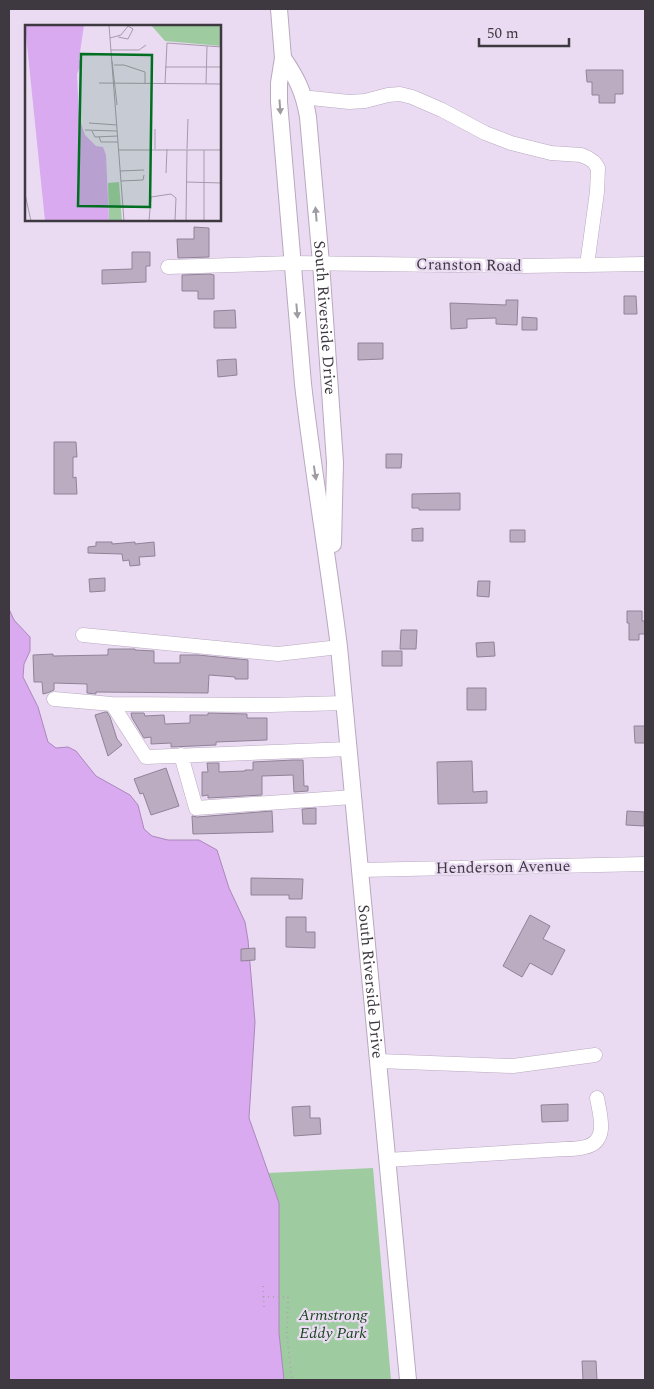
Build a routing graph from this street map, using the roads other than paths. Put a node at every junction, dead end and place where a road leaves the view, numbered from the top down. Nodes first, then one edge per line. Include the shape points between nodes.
1 (279, 9) edge
2 (283, 58) junction
3 (305, 100) junction
4 (292, 263) junction
5 (321, 263) junction
6 (645, 264) edge
7 (587, 265) junction
8 (168, 267) dead end
9 (331, 583) junction
10 (83, 635) dead end
11 (340, 647) junction
12 (54, 699) dead end
13 (344, 703) junction
14 (112, 704) junction
15 (349, 749) junction
16 (182, 755) junction
17 (353, 797) junction
18 (645, 864) edge
19 (360, 870) junction
20 (595, 1055) dead end
21 (378, 1061) junction
22 (597, 1098) dead end
23 (387, 1160) junction
24 (408, 1380) edge

1 - 2 main road, South Riverside Drive
2 - 3 main road, South Riverside Drive via 300,85
2 -> 4 main road, South Riverside Drive via 279,102
5 -> 3 main road, South Riverside Drive
3 - 7 street via 349,102 388,95 412,96 511,143 588,158 598,168
4 - 5 street, Cranston Road
4 - 8 street, Cranston Road
4 -> 9 main road, South Riverside Drive via 307,424
5 - 7 street, Cranston Road
5 - 9 main road, South Riverside Drive via 335,462
6 - 7 street, Cranston Road
9 - 11 main road, South Riverside Drive
10 - 11 street via 278,654
11 - 13 main road, South Riverside Drive
12 - 14 street
13 - 14 street
13 - 15 main road, South Riverside Drive
14 - 16 street via 146,757
15 - 16 street
15 - 17 main road, South Riverside Drive
16 - 17 street via 196,808
17 - 19 main road, South Riverside Drive
18 - 19 street, Henderson Avenue
19 - 21 main road, South Riverside Drive
20 - 21 street via 513,1066
21 - 23 main road, South Riverside Drive
22 - 23 street via 602,1126 598,1139 588,1147
23 - 24 main road, South Riverside Drive

